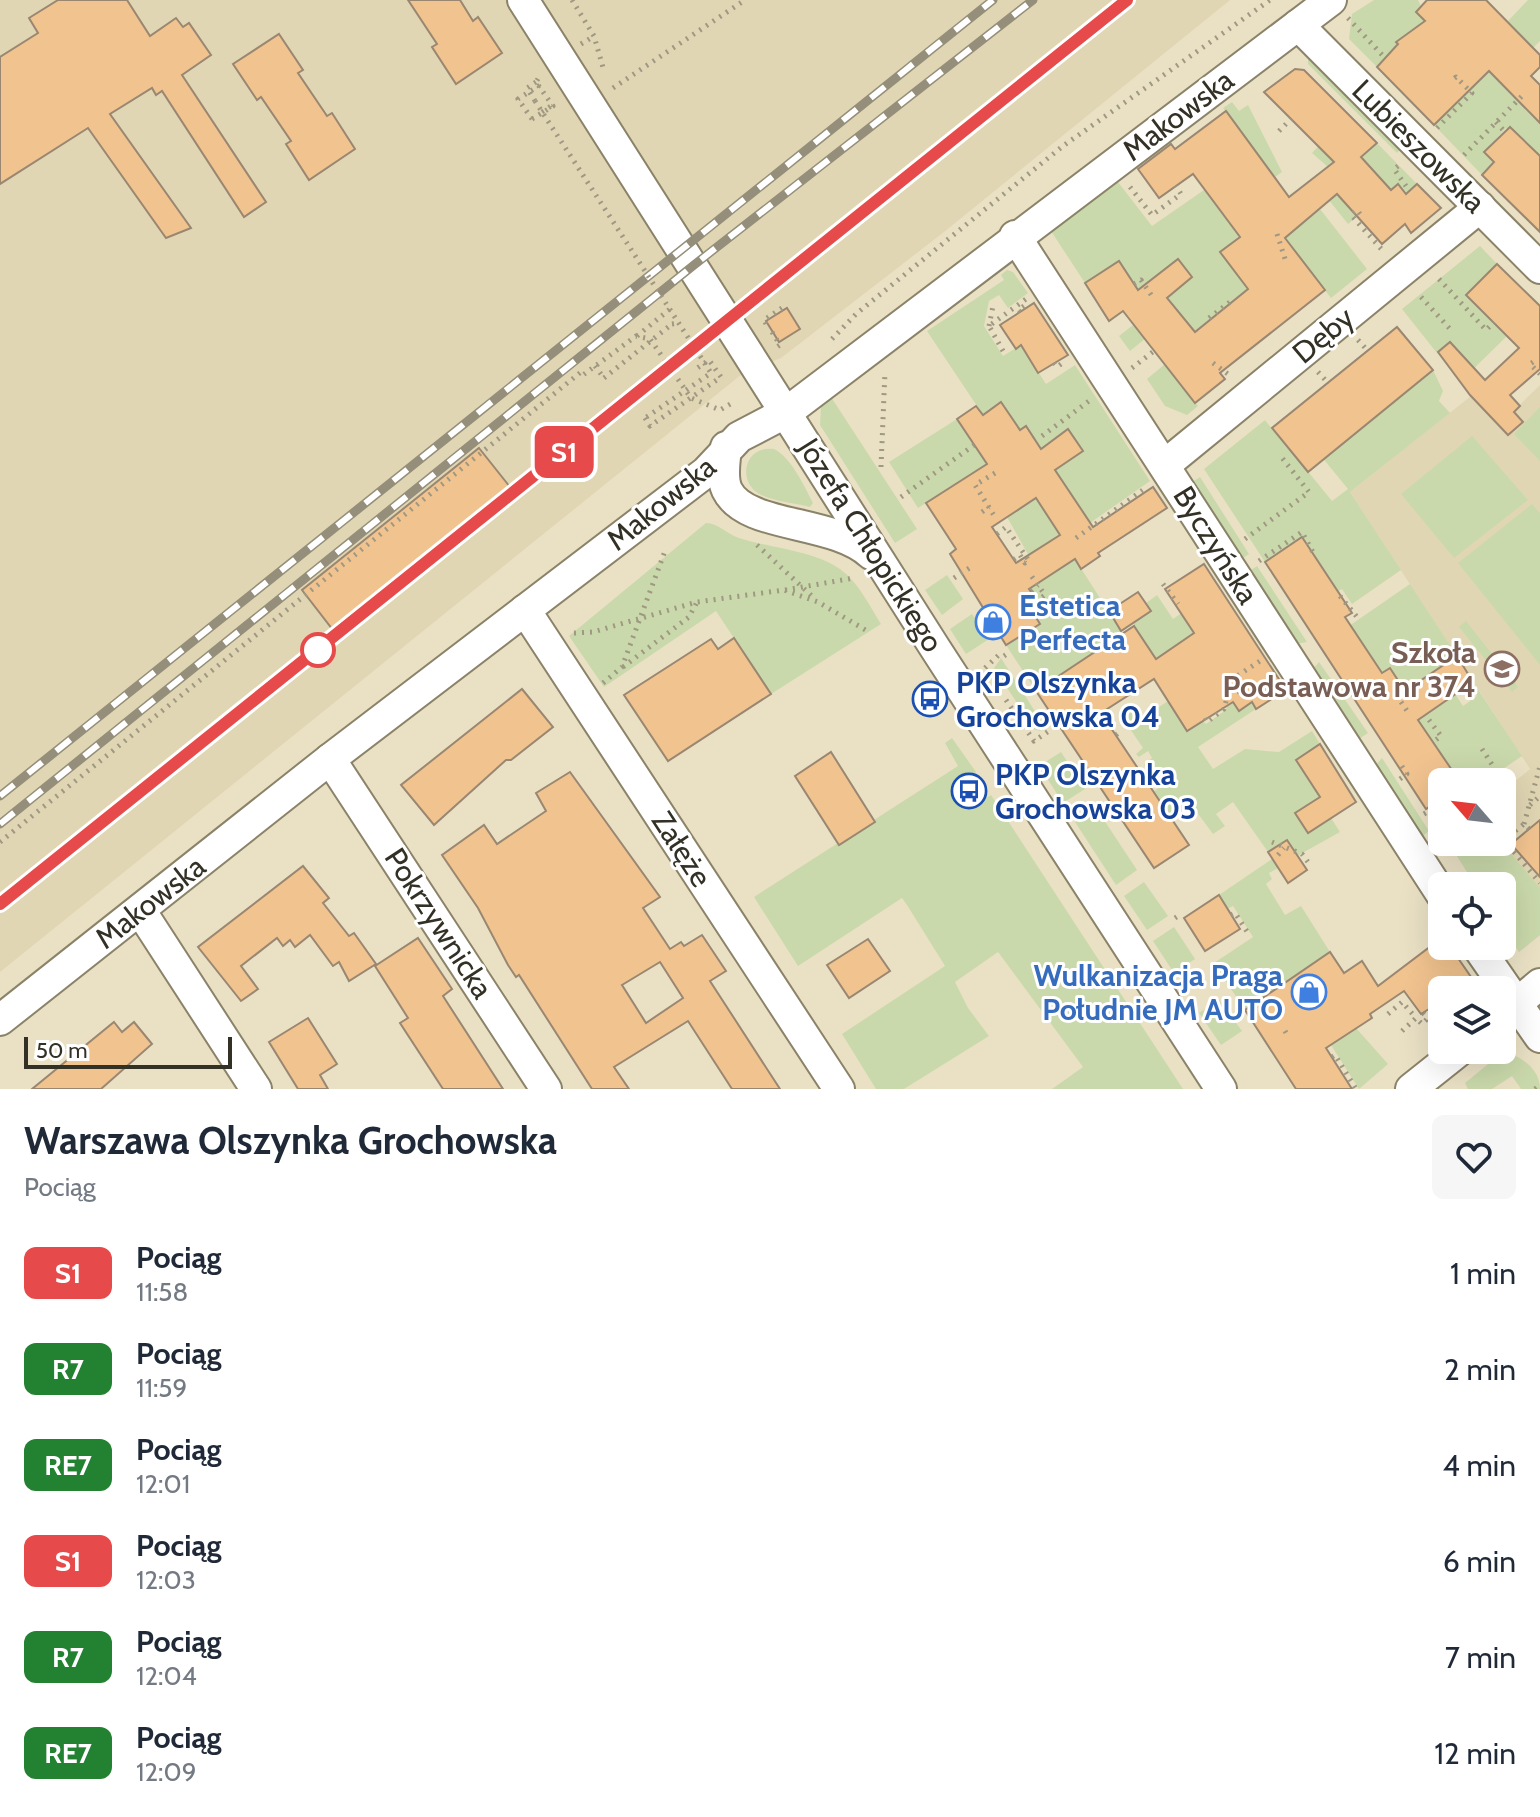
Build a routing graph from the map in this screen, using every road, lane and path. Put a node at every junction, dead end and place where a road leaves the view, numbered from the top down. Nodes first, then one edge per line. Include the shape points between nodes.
1 (523, 0) edge
2 (572, 0) edge
3 (745, 0) edge
4 (1270, 0) edge
5 (1331, 0) edge
6 (1351, 22) dead end
7 (1298, 25) junction
8 (1385, 58) dead end
9 (1452, 80) dead end
10 (1522, 96) dead end
11 (542, 112) junction
12 (1291, 119) dead end
13 (1496, 122) junction
14 (1437, 128) dead end
15 (1279, 131) dead end
16 (1504, 131) dead end
17 (1464, 156) dead end
18 (1398, 165) dead end
19 (1027, 177) junction
20 (1123, 178) dead end
21 (1032, 186) dead end
22 (1176, 186) dead end
23 (1406, 186) dead end
24 (1480, 207) junction
25 (1360, 214) dead end
26 (1277, 234) dead end
27 (1015, 236) junction
28 (1386, 254) dead end
29 (1286, 262) dead end
30 (1540, 268) edge
31 (1439, 279) dead end
32 (1134, 284) dead end
33 (1030, 296) dead end
34 (1421, 297) dead end
35 (1154, 299) dead end
36 (1232, 304) dead end
37 (785, 306) dead end
38 (993, 306) dead end
39 (670, 309) junction
40 (1209, 318) dead end
41 (765, 322) dead end
42 (1494, 322) dead end
43 (679, 323) junction
44 (989, 326) junction
45 (1451, 330) dead end
46 (636, 336) junction
47 (830, 342) dead end
48 (1361, 343) dead end
49 (1003, 351) dead end
50 (1154, 351) dead end
51 (1368, 351) dead end
52 (885, 356) dead end
53 (704, 362) junction
54 (1533, 362) dead end
55 (1138, 363) dead end
56 (1213, 363) dead end
57 (595, 366) junction
58 (1228, 374) dead end
59 (1540, 374) edge
60 (1321, 375) dead end
61 (1328, 383) dead end
62 (1095, 397) dead end
63 (691, 398) junction
64 (732, 403) dead end
65 (787, 412) junction
66 (1042, 436) dead end
67 (977, 443) dead end
68 (726, 447) junction
69 (1279, 454) dead end
70 (881, 467) dead end
71 (995, 473) dead end
72 (1159, 474) junction
73 (901, 497) dead end
74 (989, 507) junction
75 (982, 512) dead end
76 (995, 517) dead end
77 (997, 534) dead end
78 (746, 535) dead end
79 (1248, 537) dead end
80 (1076, 538) dead end
81 (665, 551) dead end
82 (1315, 556) dead end
83 (1263, 559) dead end
84 (1013, 560) dead end
85 (971, 567) dead end
86 (868, 570) junction
87 (1030, 574) dead end
88 (954, 578) dead end
89 (1163, 584) dead end
90 (1038, 585) junction
91 (803, 588) junction
92 (784, 590) junction
93 (1031, 591) dead end
94 (1340, 596) dead end
95 (697, 602) junction
96 (818, 602) junction
97 (1178, 604) dead end
98 (1029, 606) dead end
99 (525, 610) junction
100 (1357, 617) dead end
101 (640, 619) junction
102 (869, 632) dead end
103 (563, 634) dead end
104 (1006, 653) dead end
105 (1267, 656) dead end
106 (622, 667) junction
107 (992, 679) dead end
108 (1235, 686) junction
109 (600, 687) dead end
110 (1000, 691) dead end
111 (1240, 693) dead end
112 (1401, 702) dead end
113 (1410, 715) dead end
114 (1205, 718) dead end
115 (1429, 720) dead end
116 (1052, 729) dead end
117 (1433, 742) dead end
118 (1482, 749) dead end
119 (330, 759) junction
120 (1401, 765) dead end
121 (1540, 766) edge
122 (1494, 768) edge
123 (1404, 776) dead end
124 (1540, 796) edge
125 (1529, 805) junction
126 (0, 842) edge
127 (1272, 842) dead end
128 (1284, 848) junction
129 (1278, 855) dead end
130 (1308, 862) dead end
131 (1428, 874) edge
132 (1540, 883) edge
133 (140, 910) junction
134 (1231, 915) dead end
135 (1248, 933) dead end
136 (1488, 960) edge
137 (1520, 1001) edge
138 (1388, 1014) dead end
139 (1416, 1018) junction
140 (1428, 1018) edge
141 (0, 1020) edge
142 (1285, 1031) dead end
143 (1402, 1031) dead end
144 (1540, 1037) edge
145 (1289, 1038) dead end
146 (1332, 1057) dead end
147 (1442, 1064) edge
148 (256, 1089) edge
149 (546, 1089) edge
150 (839, 1089) edge
151 (1221, 1089) edge
152 (1356, 1089) edge
153 (1411, 1089) edge

1 - 65 street, Józefa Chłopickiego
2 - 3 path via 594,36 609,91
4 - 19 path
5 - 7 street, Makowska
6 - 8 path
7 - 24 street, Lubieszowska
7 - 27 street, Makowska
9 - 14 path via 1456,77 1472,93
10 - 13 path
11 - 11 path, bridge via 535,101 527,88 538,83 518,99 532,119 553,105
11 - 39 path, bridge
12 - 15 path
13 - 16 path
13 - 17 path
18 - 23 path via 1394,169
19 - 21 path
19 - 47 path via 856,314
20 - 22 path via 1152,215 1181,194
24 - 30 street, Lubieszowska
24 - 72 street, Dęby
25 - 28 path via 1357,210 1351,215
26 - 29 path
27 - 65 street, Makowska
27 - 72 street, Byczyńska
31 - 42 path via 1486,330
32 - 35 path via 1141,280
33 - 44 path
34 - 45 path
36 - 40 path
37 - 41 path
38 - 44 path
39 - 43 path, bridge
39 - 46 path, bridge
43 - 53 path, bridge
43 - 57 path, bridge via 604,378
44 - 49 path
46 - 57 path
46 - 63 path via 650,339
48 - 51 path
50 - 55 path
52 - 70 path
53 - 63 path via 693,371 709,360 721,377
53 - 63 path, bridge via 711,373 645,418 650,426
54 - 59 path
56 - 58 path
57 - 126 path via 581,372
60 - 61 path
62 - 66 path
63 - 64 path via 720,410
65 - 68 street, Makowska
65 - 86 street, Józefa Chłopickiego
67 - 73 path
68 - 86 street via 726,488 739,504 861,544
68 - 99 street, Makowska via 706,472
69 - 79 path via 1309,492
71 - 74 path via 975,485
72 - 80 path
72 - 131 street, Byczyńska
74 - 75 path
74 - 76 path
77 - 84 path via 1006,527 1029,561 1020,555
78 - 91 path
81 - 101 path
82 - 83 path via 1302,532
85 - 88 path
86 - 91 path
86 - 151 street, Józefa Chłopickiego
87 - 90 path
89 - 97 path
90 - 93 path
90 - 98 path via 1045,595
91 - 92 path
91 - 96 path
92 - 95 path
92 - 96 path
94 - 100 path
95 - 101 path
95 - 106 path via 689,617
96 - 102 path
99 - 119 street, Makowska
99 - 150 street, Załęże
101 - 103 path
101 - 106 path
104 - 107 path via 984,666
105 - 108 path via 1231,680
106 - 109 path
108 - 111 path
108 - 114 path via 1224,709 1207,722
110 - 116 path via 1034,741
112 - 113 path
115 - 117 path via 1441,736
118 - 122 path
119 - 133 street, Makowska
119 - 149 street, Pokrzywnicka
120 - 123 path
121 - 125 path
124 - 125 path
125 - 132 path via 1526,826 1504,840
127 - 128 path
128 - 129 path
128 - 130 path
133 - 141 street, Makowska
133 - 148 street
134 - 135 path via 1235,913
136 - 137 street
137 - 144 street
138 - 139 path via 1402,1002
139 - 140 path via 1422,1024
139 - 143 path
142 - 145 path
146 - 152 path
147 - 153 street

